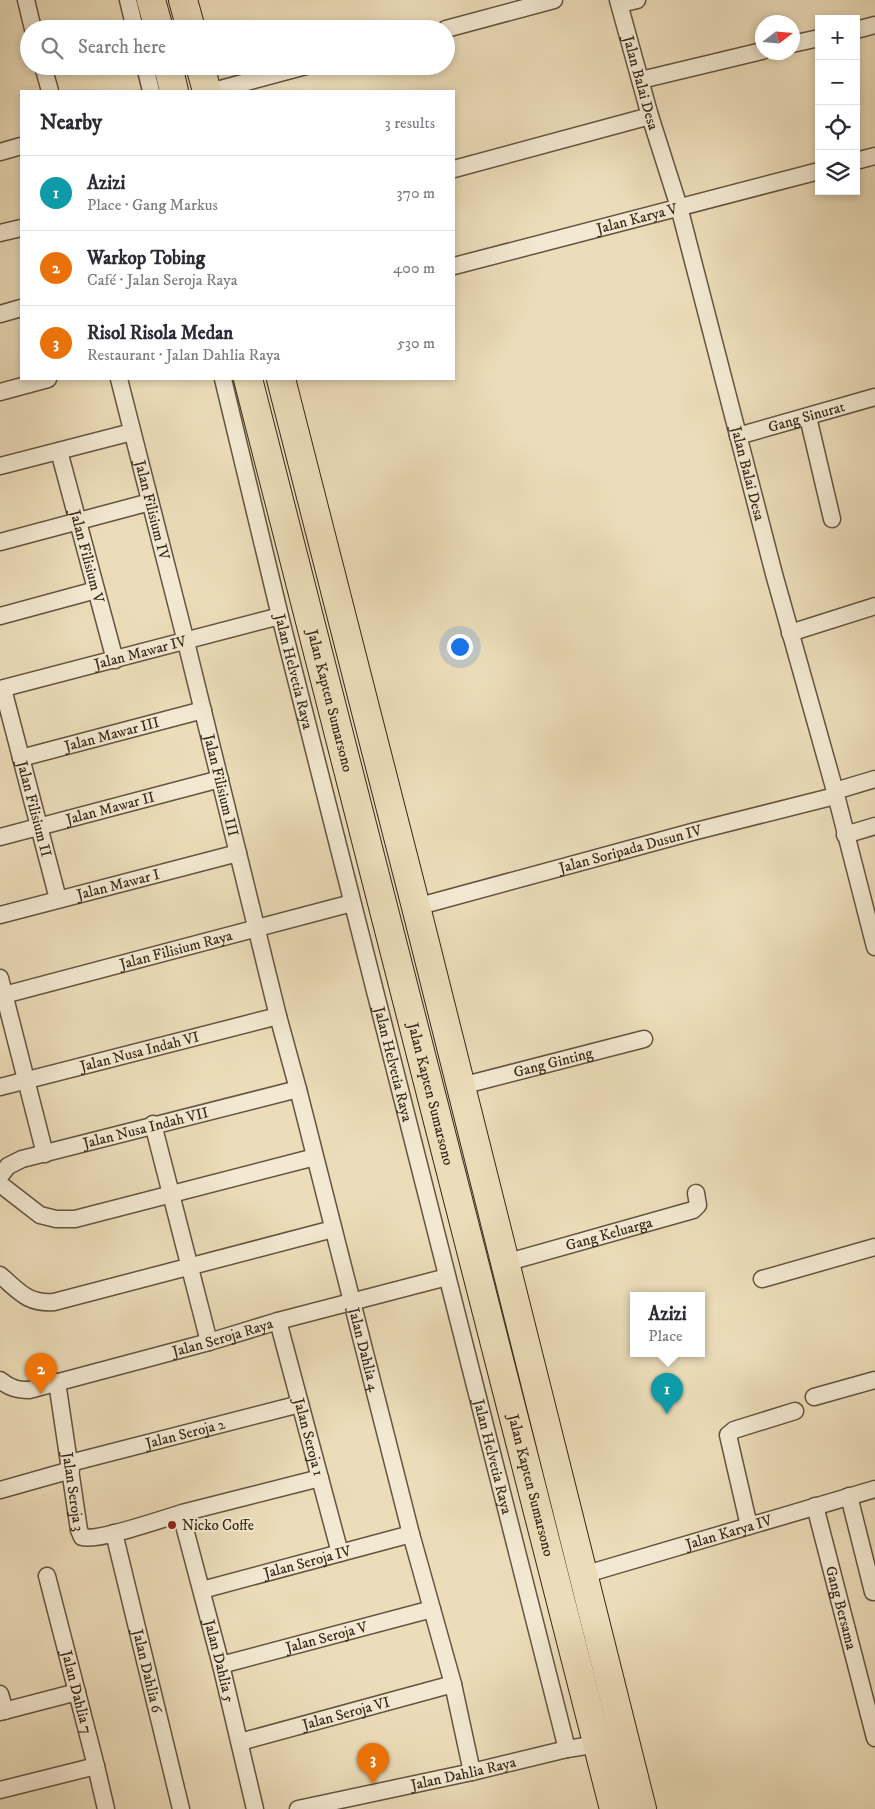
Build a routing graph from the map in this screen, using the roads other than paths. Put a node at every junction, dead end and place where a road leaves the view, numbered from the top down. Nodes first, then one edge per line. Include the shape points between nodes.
1 (26, 0) edge
2 (128, 0) edge
3 (151, 0) edge
4 (183, 0) edge
5 (554, 0) edge
6 (637, 0) edge
7 (619, 2) edge
8 (31, 20) edge
9 (134, 20) edge
10 (156, 20) edge
11 (189, 20) edge
12 (875, 25) edge
13 (455, 27) edge
14 (860, 29) edge
15 (815, 39) edge
16 (800, 42) edge
17 (755, 54) edge
18 (46, 75) edge
19 (147, 75) edge
20 (170, 75) edge
21 (203, 75) edge
22 (273, 75) edge
23 (641, 80) junction
24 (50, 90) edge
25 (151, 90) edge
26 (174, 90) edge
27 (207, 90) edge
28 (217, 90) edge
29 (650, 116) junction
30 (20, 146) edge
31 (0, 152) edge
32 (874, 159) edge
33 (860, 161) edge
34 (455, 169) edge
35 (815, 172) edge
36 (679, 207) junction
37 (20, 228) edge
38 (0, 233) edge
39 (455, 266) edge
40 (20, 308) edge
41 (0, 314) edge
42 (44, 380) edge
43 (119, 380) edge
44 (223, 380) edge
45 (248, 380) edge
46 (281, 380) edge
47 (0, 392) edge
48 (875, 397) edge
49 (808, 417) junction
50 (132, 432) junction
51 (738, 436) junction
52 (59, 451) junction
53 (0, 466) edge
54 (150, 502) junction
55 (832, 519) dead end
56 (78, 521) junction
57 (0, 542) edge
58 (96, 590) junction
59 (875, 606) edge
60 (0, 616) edge
61 (280, 616) junction
62 (790, 633) junction
63 (186, 642) junction
64 (115, 660) junction
65 (2, 689) edge
66 (203, 710) junction
67 (377, 756) junction
68 (21, 758) junction
69 (346, 764) junction
70 (220, 779) junction
71 (875, 779) edge
72 (835, 793) junction
73 (875, 826) edge
74 (39, 828) junction
75 (845, 835) junction
76 (0, 837) edge
77 (238, 853) junction
78 (58, 899) junction
79 (352, 903) junction
80 (422, 905) junction
81 (0, 915) edge
82 (257, 928) junction
83 (875, 947) edge
84 (0, 978) edge
85 (2, 996) edge
86 (278, 1016) junction
87 (644, 1039) dead end
88 (27, 1080) junction
89 (461, 1086) junction
90 (0, 1087) edge
91 (298, 1089) junction
92 (153, 1124) junction
93 (45, 1154) junction
94 (315, 1156) junction
95 (0, 1176) edge
96 (0, 1184) edge
97 (170, 1193) junction
98 (696, 1193) dead end
99 (334, 1229) junction
100 (875, 1247) edge
101 (505, 1263) junction
102 (189, 1268) junction
103 (0, 1275) edge
104 (447, 1277) junction
105 (762, 1279) dead end
106 (352, 1303) junction
107 (278, 1321) junction
108 (209, 1342) junction
109 (0, 1380) edge
110 (875, 1380) edge
111 (57, 1382) junction
112 (814, 1397) dead end
113 (300, 1404) junction
114 (795, 1411) dead end
115 (70, 1466) junction
116 (320, 1478) junction
117 (875, 1489) edge
118 (0, 1490) edge
119 (849, 1496) junction
120 (815, 1506) junction
121 (181, 1514) junction
122 (749, 1526) junction
123 (114, 1533) junction
124 (411, 1534) junction
125 (340, 1553) junction
126 (583, 1575) junction
127 (47, 1576) dead end
128 (202, 1590) junction
129 (873, 1592) dead end
130 (432, 1609) junction
131 (221, 1665) junction
132 (452, 1684) junction
133 (78, 1692) junction
134 (0, 1694) edge
135 (2, 1711) edge
136 (875, 1738) edge
137 (240, 1742) junction
138 (598, 1744) junction
139 (567, 1749) junction
140 (96, 1766) junction
141 (472, 1772) junction
142 (0, 1790) edge
143 (106, 1809) edge
144 (181, 1809) edge
145 (255, 1809) edge
146 (298, 1809) edge
147 (614, 1809) edge
148 (642, 1809) edge

1 - 8 street
2 - 9 street
3 - 10 highway
4 - 11 highway
5 - 13 street
6 - 7 street
7 - 23 street, Jalan Balai Desa
12 - 14 street
15 - 16 street
17 - 23 street
18 - 24 street
19 - 25 street
20 - 26 highway
21 - 27 highway
22 - 28 street
23 - 29 street, Jalan Balai Desa
29 - 34 street
29 - 36 street, Jalan Balai Desa
30 - 31 street
32 - 33 street
35 - 36 street, Jalan Karya V
36 - 39 street, Jalan Karya V
36 - 51 street, Jalan Balai Desa
37 - 38 street
40 - 41 street
42 - 47 street
43 - 50 street, Jalan Filisium IV
44 - 61 street, Jalan Helvetia Raya
45 - 69 highway, Jalan Kapten Sumarsono
46 - 67 highway, Jalan Kapten Sumarsono
48 - 49 street, Gang Sinurat
49 - 51 street, Gang Sinurat
49 - 55 street
50 - 52 street
50 - 54 street, Jalan Filisium IV
51 - 62 street, Jalan Balai Desa
52 - 53 street
52 - 56 street, Jalan Filisium V
54 - 56 street
54 - 63 street, Jalan Filisium IV
56 - 57 street
56 - 58 street, Jalan Filisium V
58 - 60 street
58 - 64 street, Jalan Filisium V
59 - 62 street
61 - 63 street, Jalan Mawar IV
61 - 79 street, Jalan Helvetia Raya
62 - 72 street, Jalan Balai Desa
63 - 64 street, Jalan Mawar IV
63 - 66 street, Jalan Filisium III
64 - 65 street, Jalan Mawar IV
65 - 68 street, Jalan Filisium II
66 - 68 street, Jalan Mawar III
66 - 70 street, Jalan Filisium III
67 - 69 highway
67 - 80 highway, Jalan Kapten Sumarsono
68 - 74 street, Jalan Filisium II
69 - 138 highway, Jalan Kapten Sumarsono
70 - 74 street, Jalan Mawar II
70 - 77 street, Jalan Filisium III
71 - 72 street, Jalan Soripada Dusun IV
72 - 75 street, Jalan Balai Desa
72 - 80 street, Jalan Soripada Dusun IV
73 - 75 street
74 - 76 street, Jalan Mawar II
74 - 78 street, Jalan Filisium II
75 - 83 street, Jalan Balai Desa
77 - 78 street, Jalan Mawar I
77 - 82 street, Jalan Filisium III
78 - 81 street, Jalan Mawar I
79 - 82 street, Jalan Filisium Raya
79 - 104 street, Jalan Helvetia Raya
80 - 89 highway, Jalan Kapten Sumarsono
82 - 85 street, Jalan Filisium Raya
82 - 86 street, Jalan Dahlia 4
84 - 85 street
85 - 88 street
86 - 88 street, Jalan Nusa Indah VI
86 - 91 street, Jalan Dahlia 4
87 - 89 street, Gang Ginting
88 - 90 street, Jalan Nusa Indah VI
88 - 93 street
89 - 101 highway, Jalan Kapten Sumarsono
91 - 92 street, Jalan Nusa Indah VII
91 - 94 street, Jalan Dahlia 4
92 - 93 street, Jalan Nusa Indah VII
92 - 97 street
93 - 95 street, Jalan Nusa Indah VII via 15,1161
94 - 97 street
94 - 99 street, Jalan Dahlia 4
96 - 97 street via 40,1215 56,1219 75,1219
97 - 102 street
98 - 101 street, Gang Keluarga via 698,1205 693,1210
99 - 102 street
99 - 106 street, Jalan Dahlia 4
100 - 105 street
101 - 126 highway, Jalan Kapten Sumarsono
102 - 103 street via 40,1303 27,1298
102 - 108 street
104 - 106 street, Jalan Seroja Raya
104 - 139 street, Jalan Helvetia Raya
106 - 107 street, Jalan Seroja Raya
106 - 124 street, Jalan Dahlia 4
107 - 108 street, Jalan Seroja Raya
107 - 113 street, Jalan Seroja 1
108 - 111 street, Jalan Seroja Raya
109 - 111 street, Jalan Seroja Raya via 16,1390
110 - 112 street
111 - 115 street, Jalan Seroja 3
113 - 115 street, Jalan Seroja 2
113 - 116 street, Jalan Seroja 1
114 - 122 street via 734,1430 728,1435
115 - 118 street, Jalan Seroja 2
115 - 123 street, Jalan Seroja 3 via 82,1537
116 - 121 street, Jalan Seroja 3
116 - 125 street, Jalan Seroja 1
117 - 119 street, Jalan Karya IV
119 - 120 street, Jalan Karya IV
119 - 129 street
120 - 122 street, Jalan Karya IV
120 - 136 street, Gang Bersama
121 - 123 street, Jalan Seroja 3
121 - 128 street, Jalan Dahlia 5
122 - 126 street, Jalan Karya IV
123 - 144 street, Jalan Dahlia 6
124 - 125 street, Jalan Seroja IV
124 - 130 street, Jalan Dahlia 4
125 - 128 street, Jalan Seroja IV
126 - 148 highway, Jalan Kapten Sumarsono
127 - 133 street, Jalan Dahlia 7
128 - 131 street, Jalan Dahlia 5
130 - 131 street, Jalan Seroja V
130 - 132 street, Jalan Dahlia 4
131 - 137 street, Jalan Dahlia 5
132 - 137 street, Jalan Seroja VI
132 - 141 street, Jalan Dahlia 4
133 - 135 street
133 - 140 street, Jalan Dahlia 7
134 - 135 street
137 - 145 street, Jalan Dahlia 5
138 - 139 street, Jalan Dahlia Raya
138 - 147 highway, Jalan Kapten Sumarsono
139 - 141 street, Jalan Dahlia Raya
140 - 142 street
140 - 143 street, Jalan Dahlia 7
141 - 146 street, Jalan Dahlia Raya

